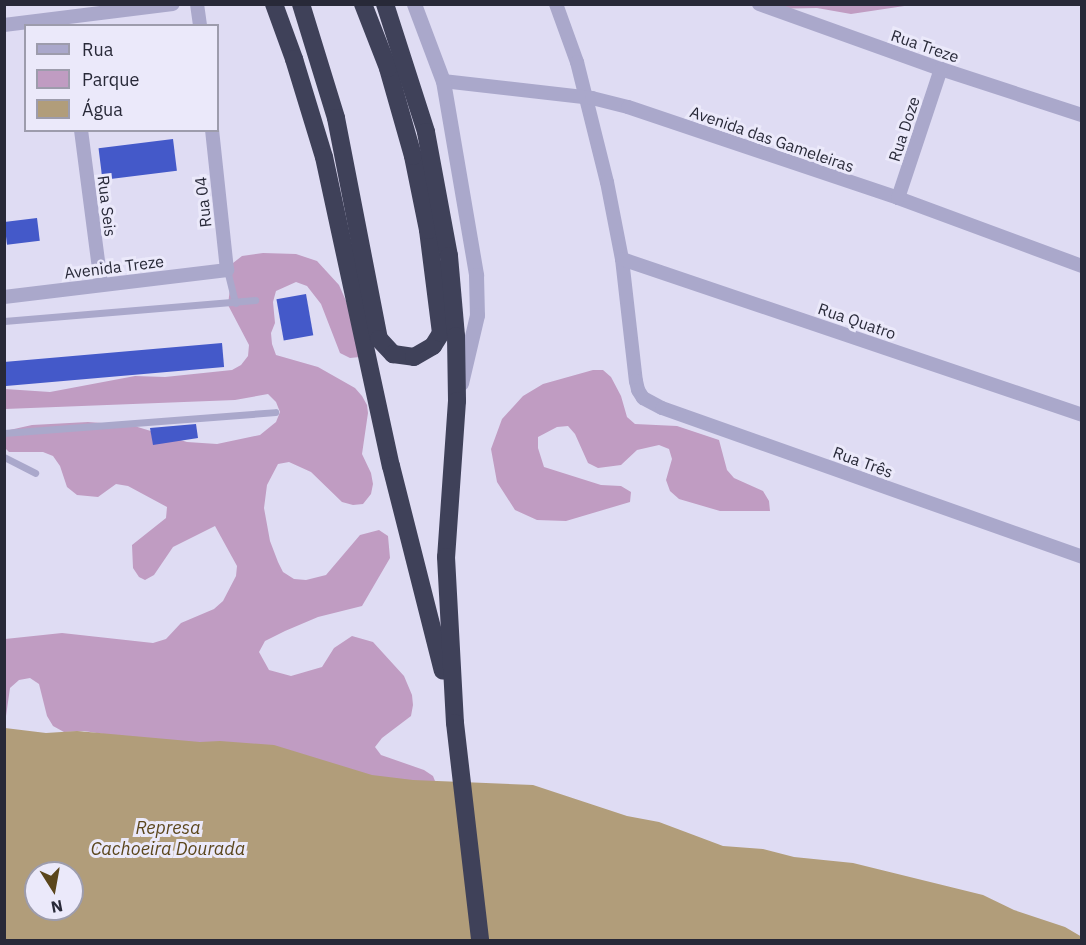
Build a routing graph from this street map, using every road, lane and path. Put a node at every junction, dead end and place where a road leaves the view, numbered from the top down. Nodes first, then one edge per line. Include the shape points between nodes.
1 (173, 4) edge
2 (197, 4) edge
3 (274, 4) edge
4 (301, 4) edge
5 (363, 4) edge
6 (385, 4) edge
7 (414, 4) edge
8 (556, 4) edge
9 (759, 4) edge
10 (67, 21) edge
11 (200, 24) edge
12 (4, 25) edge
13 (941, 69) junction
14 (443, 81) junction
15 (585, 97) junction
16 (1082, 115) edge
17 (81, 132) edge
18 (212, 132) edge
19 (898, 198) junction
20 (622, 258) junction
21 (1082, 266) edge
22 (228, 270) junction
23 (101, 285) junction
24 (4, 297) edge
25 (255, 300) dead end
26 (235, 303) junction
27 (4, 321) edge
28 (457, 401) junction
29 (275, 411) dead end
30 (1082, 416) edge
31 (4, 433) edge
32 (4, 457) edge
33 (35, 473) dead end
34 (1082, 557) edge
35 (454, 723) junction
36 (480, 940) edge

1 - 10 street
2 - 11 street
3 - 35 highway via 324,157
4 - 5 highway via 336,118 379,339 393,354 414,357 433,346 441,333 428,230 413,156 388,68
6 - 28 highway via 426,132 441,203 453,302
7 - 14 street
8 - 15 street
9 - 13 street, Rua Treze
10 - 12 street
13 - 16 street, Rua Treze
13 - 19 street, Rua Doze
14 - 15 street, Avenida das Gameleiras
14 - 28 street via 476,275 477,315
15 - 19 street, Avenida das Gameleiras via 628,107
15 - 20 street
17 - 23 street, Rua Seis
18 - 22 street, Rua 04
19 - 21 street, Avenida das Gameleiras
20 - 30 street, Rua Quatro
20 - 34 street, Rua Três via 638,390 643,398
22 - 23 street, Avenida Treze
22 - 26 lane
23 - 24 street, Avenida Treze
25 - 26 lane
26 - 27 lane
28 - 35 highway via 446,557
29 - 31 lane
32 - 33 lane
35 - 36 highway

